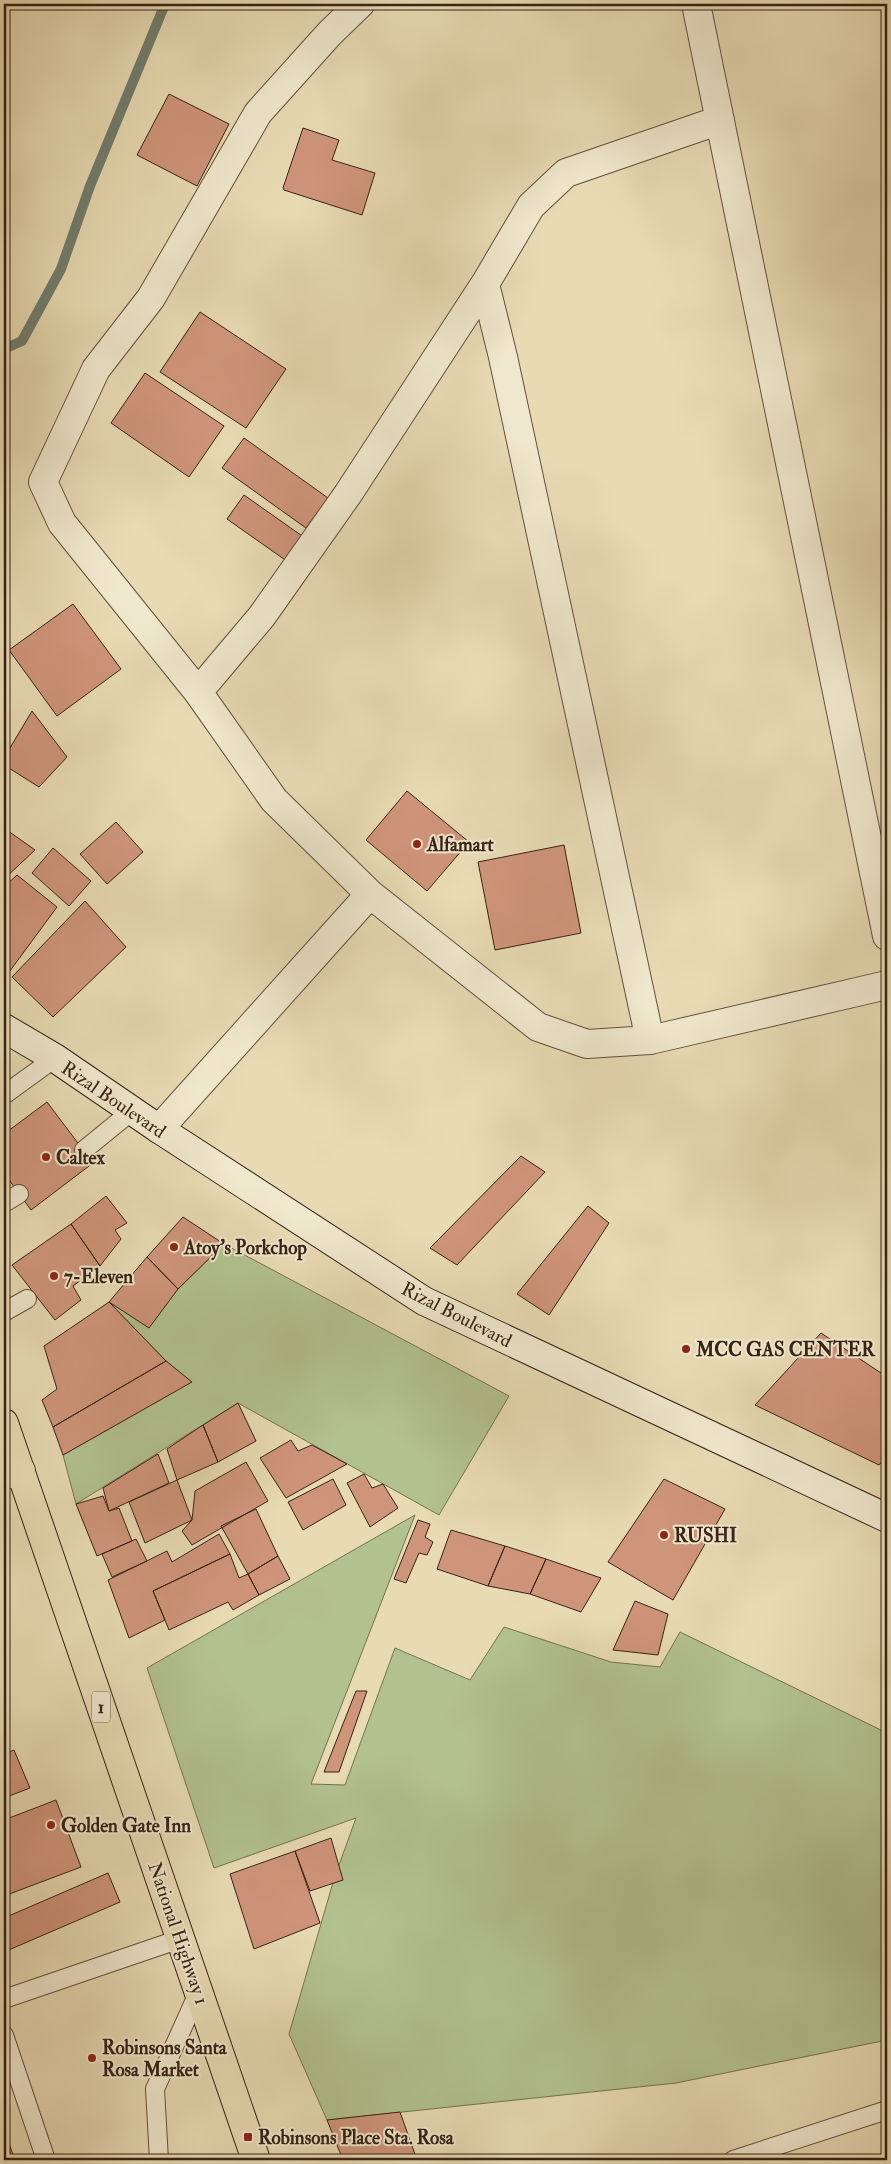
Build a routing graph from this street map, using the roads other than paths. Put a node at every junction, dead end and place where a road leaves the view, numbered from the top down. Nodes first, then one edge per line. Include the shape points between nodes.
1 (360, 4) edge
2 (696, 4) edge
3 (720, 120) junction
4 (485, 284) junction
5 (198, 692) junction
6 (370, 894) junction
7 (887, 936) edge
8 (887, 986) edge
9 (4, 1028) edge
10 (650, 1040) junction
11 (54, 1058) junction
12 (4, 1095) edge
13 (132, 1110) junction
14 (159, 1129) junction
15 (84, 1150) dead end
16 (26, 1299) dead end
17 (4, 1312) edge
18 (4, 1423) edge
19 (12, 1473) edge
20 (887, 1518) edge
21 (180, 1939) junction
22 (199, 1991) junction
23 (4, 1999) edge
24 (4, 2035) edge
25 (887, 2110) edge
26 (46, 2160) edge
27 (158, 2160) edge
28 (256, 2160) edge
29 (733, 2160) edge

1 - 5 street via 258,113 151,298 96,369 43,482 62,523
2 - 3 street
3 - 4 street via 566,173 531,206
3 - 7 street
4 - 5 street via 348,494 262,616
4 - 10 street via 504,357
5 - 6 street via 274,800
6 - 10 street via 538,1027 587,1044
6 - 14 street
8 - 10 street
9 - 11 street, Rizal Boulevard
11 - 12 lane
11 - 13 street, Rizal Boulevard
13 - 14 street, Rizal Boulevard
13 - 15 lane
14 - 20 street, Rizal Boulevard via 424,1300
16 - 17 lane
18 - 19 highway, National Highway 1 / 1
19 - 21 highway, National Highway 1 / 1
21 - 22 highway, National Highway 1 / 1
21 - 23 lane
22 - 27 lane via 155,2089
22 - 28 highway, National Highway 1 / 1
24 - 26 lane
25 - 29 lane

